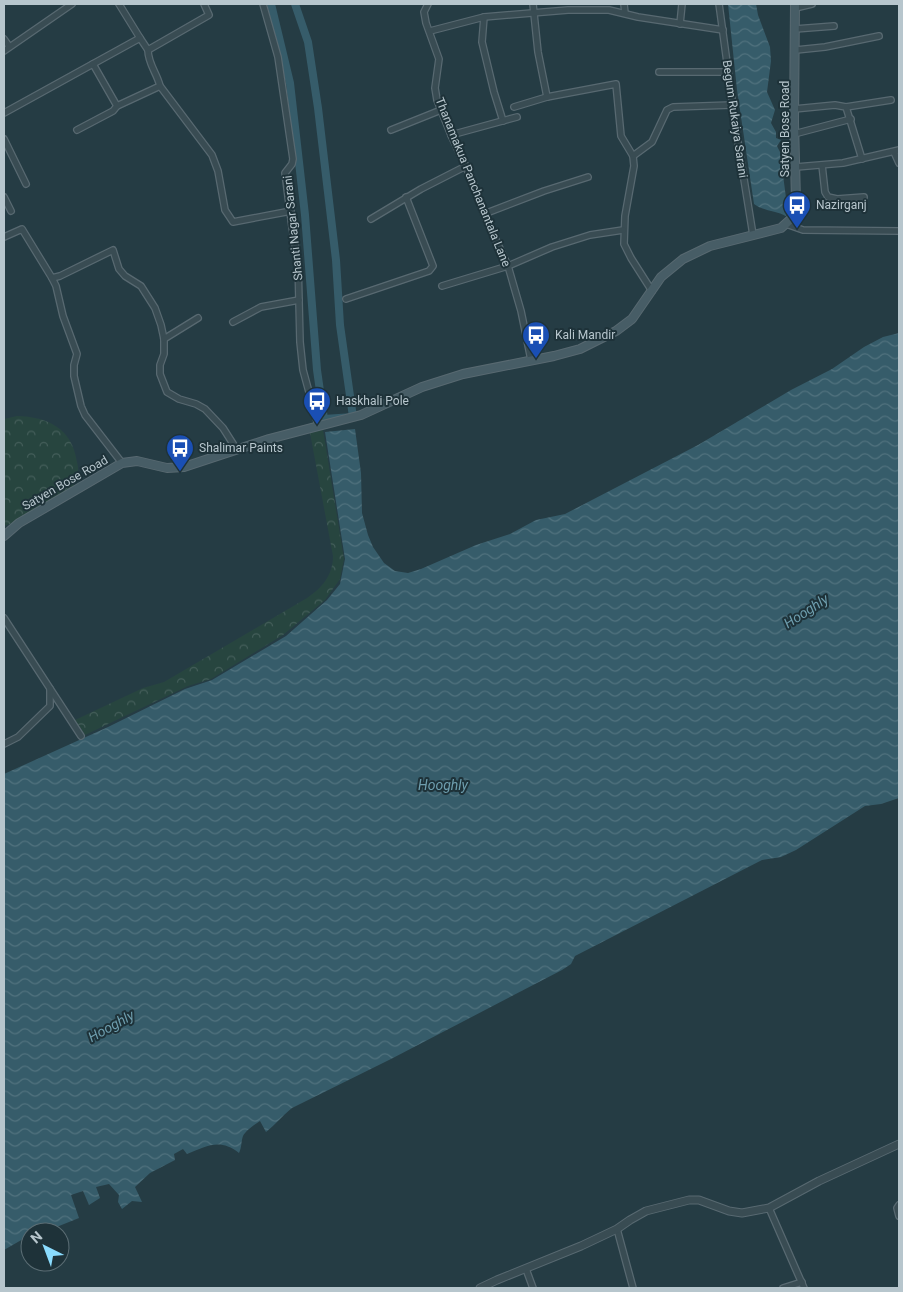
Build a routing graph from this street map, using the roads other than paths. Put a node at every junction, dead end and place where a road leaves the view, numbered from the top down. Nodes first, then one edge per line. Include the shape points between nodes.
1 (72, 4) edge
2 (119, 4) edge
3 (204, 4) edge
4 (263, 4) edge
5 (428, 4) edge
6 (533, 4) edge
7 (624, 4) edge
8 (682, 4) edge
9 (719, 4) edge
10 (812, 4) edge
11 (795, 6) edge
12 (586, 7) edge
13 (534, 12) junction
14 (625, 14) junction
15 (484, 18) junction
16 (680, 24) junction
17 (834, 26) dead end
18 (796, 29) junction
19 (430, 30) junction
20 (724, 30) junction
21 (878, 36) dead end
22 (140, 38) junction
23 (4, 39) edge
24 (9, 46) junction
25 (148, 50) junction
26 (796, 50) junction
27 (4, 51) edge
28 (93, 64) junction
29 (659, 72) dead end
30 (728, 72) junction
31 (160, 86) junction
32 (547, 97) junction
33 (891, 100) dead end
34 (732, 105) junction
35 (118, 106) junction
36 (514, 107) dead end
37 (846, 107) junction
38 (794, 109) junction
39 (441, 110) junction
40 (4, 113) edge
41 (517, 117) dead end
42 (851, 119) junction
43 (503, 121) junction
44 (77, 130) dead end
45 (391, 130) dead end
46 (794, 134) junction
47 (451, 135) junction
48 (4, 139) edge
49 (897, 151) edge
50 (633, 156) junction
51 (862, 159) junction
52 (899, 163) edge
53 (822, 165) junction
54 (466, 166) junction
55 (796, 167) junction
56 (588, 177) dead end
57 (26, 184) dead end
58 (4, 197) edge
59 (406, 197) junction
60 (864, 197) dead end
61 (11, 211) dead end
62 (291, 211) junction
63 (484, 214) junction
64 (372, 218) dead end
65 (786, 224) junction
66 (623, 230) junction
67 (899, 231) edge
68 (753, 235) junction
69 (4, 237) edge
70 (508, 266) junction
71 (52, 278) junction
72 (442, 286) dead end
73 (652, 292) junction
74 (346, 299) dead end
75 (299, 300) junction
76 (198, 318) dead end
77 (233, 322) dead end
78 (164, 339) junction
79 (531, 360) junction
80 (320, 425) junction
81 (237, 450) junction
82 (122, 463) junction
83 (4, 536) edge
84 (4, 618) edge
85 (50, 688) junction
86 (81, 736) dead end
87 (4, 744) edge
88 (899, 1146) edge
89 (899, 1205) edge
90 (769, 1208) junction
91 (899, 1216) edge
92 (617, 1229) junction
93 (526, 1268) junction
94 (803, 1285) edge
95 (480, 1288) edge
96 (533, 1288) edge
97 (633, 1288) edge
98 (783, 1288) edge

1 - 24 street
2 - 22 street
3 - 25 street via 210,15
4 - 62 street, Shanti Nagar Sarani via 278,57 293,159 285,173
5 - 19 street, Thanamakua Panchanantala Lane via 424,12
6 - 13 street
7 - 14 street
8 - 16 street
9 - 20 street, Begum Rukaiya Sarani
10 - 11 street
11 - 18 main road, Satyen Bose Road
12 - 13 street
12 - 14 street
13 - 15 street
13 - 32 street
14 - 16 street
15 - 19 street
15 - 43 street via 482,42
16 - 20 street
17 - 18 street
18 - 26 main road, Satyen Bose Road
19 - 39 street, Thanamakua Panchanantala Lane via 439,59 435,88
20 - 30 street, Begum Rukaiya Sarani
21 - 26 street
22 - 25 street
22 - 28 street
23 - 24 street
24 - 27 street
25 - 31 street via 148,61
26 - 38 main road, Satyen Bose Road
28 - 35 street
28 - 40 street
29 - 30 street
30 - 34 street, Begum Rukaiya Sarani
31 - 35 street
31 - 62 street via 212,155 225,210 233,222
32 - 36 street
32 - 50 street via 616,84 622,136
33 - 37 street
34 - 50 street via 673,106 667,110 652,142
34 - 68 street, Begum Rukaiya Sarani
35 - 44 street
37 - 38 street
37 - 42 street
38 - 46 main road, Satyen Bose Road
39 - 45 street
39 - 47 street, Thanamakua Panchanantala Lane
41 - 43 street
42 - 46 street
42 - 51 street
43 - 47 street
46 - 55 main road, Satyen Bose Road
47 - 54 street, Thanamakua Panchanantala Lane
48 - 57 street
49 - 51 street
49 - 52 street
50 - 66 street
51 - 53 street
53 - 55 street
53 - 60 street via 828,197
54 - 59 street
54 - 63 street, Thanamakua Panchanantala Lane
55 - 65 main road, Satyen Bose Road via 795,210
56 - 63 street
58 - 61 street
59 - 64 street
59 - 74 street via 433,266 428,271
62 - 75 street, Shanti Nagar Sarani
63 - 70 street, Thanamakua Panchanantala Lane
65 - 67 street via 803,230
65 - 68 main road, Satyen Bose Road
66 - 70 street via 590,235
66 - 73 street via 624,244
68 - 73 main road, Satyen Bose Road via 710,246 683,258 661,277
69 - 71 street via 22,229
70 - 72 street
70 - 79 street, Thanamakua Panchanantala Lane
71 - 78 street via 113,250 119,269 146,294 162,325
71 - 82 street via 77,354 74,376 81,406
73 - 79 main road, Satyen Bose Road via 637,314 616,331 580,349
75 - 77 street via 261,307
75 - 80 street, Shanti Nagar Sarani via 303,370
76 - 78 street
78 - 81 street via 160,374 167,392 205,408
79 - 80 main road, Satyen Bose Road via 437,382 361,415
80 - 81 main road, Satyen Bose Road
81 - 82 main road, Satyen Bose Road via 178,468 138,461
82 - 83 main road, Satyen Bose Road via 19,523
84 - 85 street
85 - 86 street
85 - 87 street via 50,706 18,737
88 - 90 street
89 - 91 street
90 - 92 street via 742,1213 690,1200 646,1211
90 - 94 street
92 - 93 street
92 - 97 street
93 - 95 street
93 - 96 street
94 - 98 street

